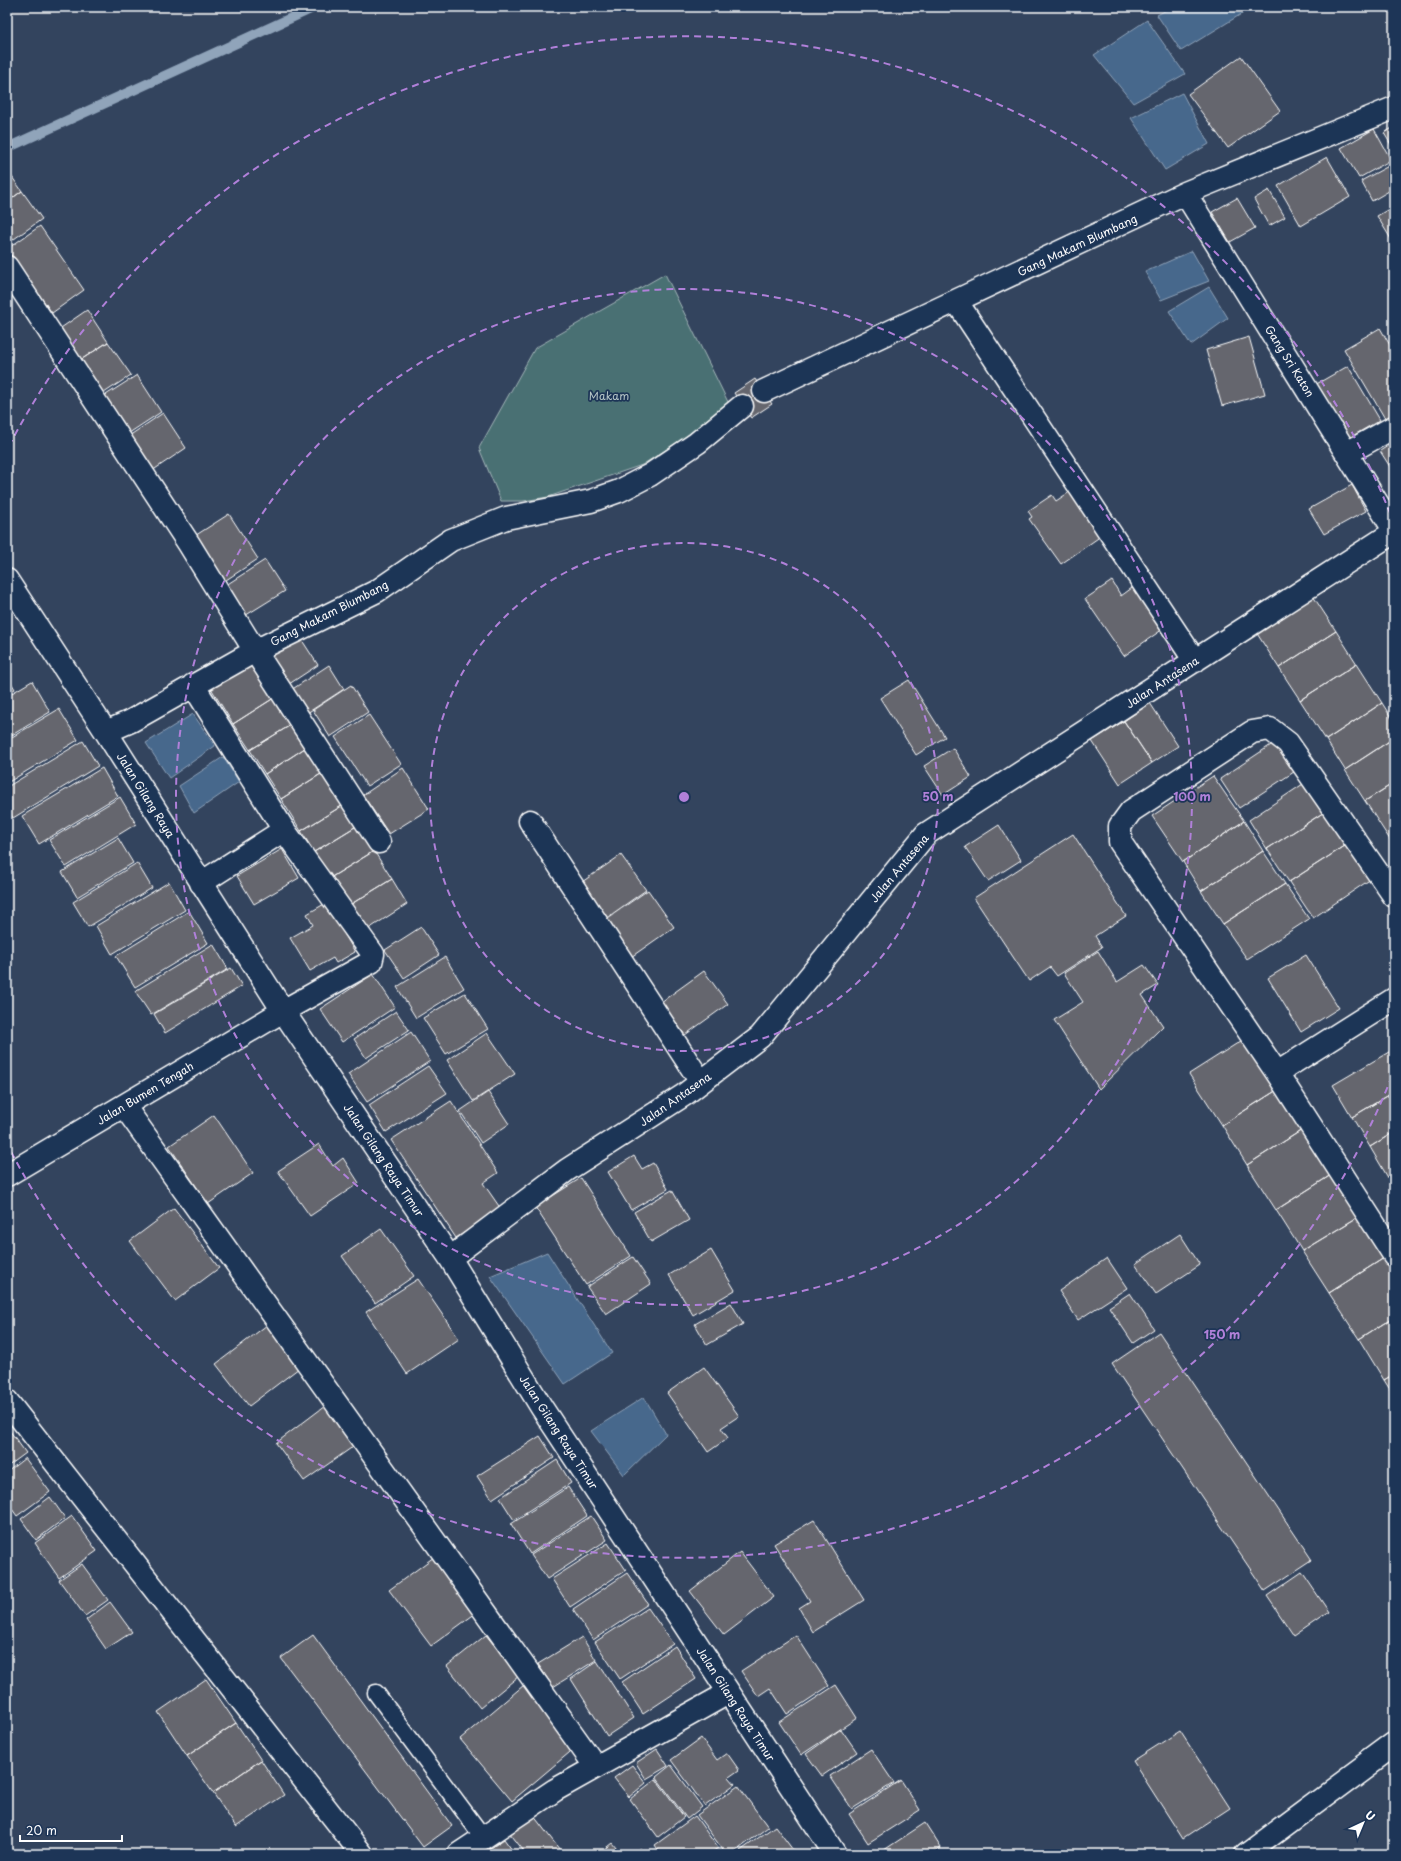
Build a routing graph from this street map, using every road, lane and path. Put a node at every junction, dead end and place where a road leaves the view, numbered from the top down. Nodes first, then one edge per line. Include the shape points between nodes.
1 (1394, 108) edge
2 (1185, 193) junction
3 (7, 267) edge
4 (957, 302) junction
5 (764, 391) dead end
6 (742, 406) dead end
7 (1394, 427) edge
8 (1347, 453) junction
9 (1394, 531) edge
10 (7, 580) edge
11 (254, 651) junction
12 (1195, 661) junction
13 (193, 685) junction
14 (106, 732) junction
15 (530, 821) dead end
16 (284, 830) junction
17 (379, 842) dead end
18 (201, 883) junction
19 (1394, 896) edge
20 (1394, 999) edge
21 (283, 1011) junction
22 (1277, 1073) junction
23 (701, 1082) junction
24 (124, 1106) junction
25 (7, 1175) edge
26 (1394, 1254) edge
27 (450, 1258) junction
28 (7, 1401) edge
29 (376, 1693) dead end
30 (728, 1693) junction
31 (1394, 1744) edge
32 (596, 1767) junction
33 (483, 1837) junction
34 (362, 1854) edge
35 (459, 1854) edge
36 (835, 1854) edge
37 (1246, 1854) edge

1 - 2 street, Gang Makam Blumbang
2 - 4 street, Gang Makam Blumbang
2 - 8 street, Gang Sri Katon
3 - 11 street via 189,544
4 - 5 street, Gang Makam Blumbang
4 - 12 street
6 - 11 street, Gang Makam Blumbang via 697,443 650,475 619,491 591,501 506,518 451,540 377,591
7 - 8 street
8 - 9 street, Gang Sri Katon
9 - 12 street, Jalan Antasena
10 - 14 street, Jalan Gilang Raya
11 - 13 street, Gang Makam Blumbang
11 - 17 street
12 - 23 street, Jalan Antasena via 926,834 760,1037
13 - 14 street, Gang Makam Blumbang via 131,721
13 - 16 street
14 - 18 street, Jalan Gilang Raya
15 - 23 street
16 - 18 street
16 - 21 street, Jalan Bumen Tengah via 373,954 370,962 361,969
18 - 21 street, Jalan Gilang Raya
19 - 22 street via 1288,743 1270,729 1252,732 1131,811 1120,826 1120,842
20 - 22 street
21 - 24 street, Jalan Bumen Tengah
21 - 27 street, Jalan Gilang Raya Timur
22 - 26 street
23 - 27 street, Jalan Antasena via 566,1170
24 - 25 street, Jalan Bumen Tengah
24 - 32 street
27 - 30 street, Jalan Gilang Raya Timur via 542,1408
28 - 34 street
29 - 33 lane
30 - 32 street
30 - 36 street, Jalan Gilang Raya Timur
31 - 37 street
32 - 33 street
33 - 35 street

